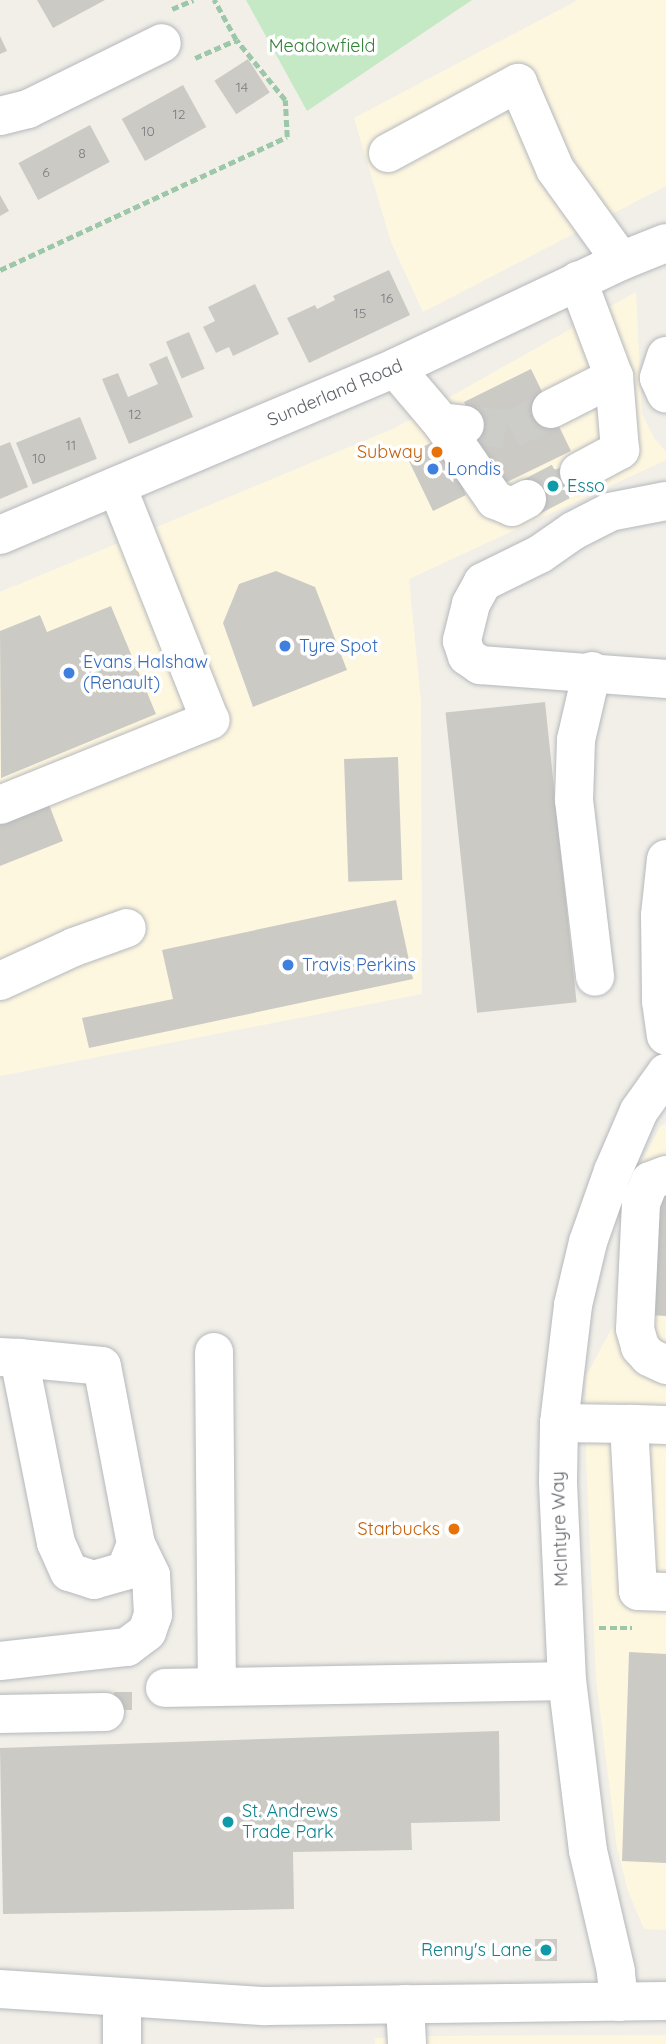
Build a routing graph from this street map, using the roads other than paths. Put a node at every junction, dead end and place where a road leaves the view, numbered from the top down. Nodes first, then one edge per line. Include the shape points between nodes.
1 (162, 43) dead end
2 (0, 116) edge
3 (388, 153) dead end
4 (666, 243) edge
5 (621, 261) junction
6 (578, 281) junction
7 (666, 356) edge
8 (395, 368) junction
9 (614, 377) junction
10 (666, 394) edge
11 (551, 409) tunnel mouth
12 (579, 471) tunnel mouth
13 (117, 486) junction
14 (527, 499) tunnel mouth
15 (666, 501) edge
16 (0, 535) edge
17 (592, 671) junction
18 (666, 679) edge
19 (0, 805) edge
20 (666, 859) edge
21 (127, 928) dead end
22 (595, 977) dead end
23 (0, 981) edge
24 (666, 1036) edge
25 (666, 1073) edge
26 (666, 1175) edge
27 (214, 1352) dead end
28 (10, 1358) edge
29 (666, 1365) edge
30 (14, 1409) edge
31 (559, 1423) junction
32 (648, 1424) edge
33 (650, 1503) edge
34 (136, 1544) junction
35 (652, 1591) edge
36 (0, 1661) edge
37 (567, 1681) junction
38 (217, 1687) junction
39 (165, 1688) dead end
40 (105, 1712) dead end
41 (0, 1714) edge
42 (0, 1989) edge
43 (122, 1999) junction
44 (619, 2001) junction
45 (666, 2001) edge
46 (405, 2004) junction
47 (122, 2044) edge
48 (407, 2044) edge

1 - 2 street via 28,109
3 - 5 street via 518,83 555,169
4 - 5 street, Sunderland Road
5 - 6 street, Sunderland Road
6 - 8 street, Sunderland Road
6 - 9 street
7 - 10 street via 659,378
8 - 13 street, Sunderland Road
8 - 14 street via 454,424 495,500 512,507
9 - 11 street
9 - 12 street via 620,450
13 - 16 street, Sunderland Road
13 - 19 street via 210,720
15 - 17 street via 610,512 573,531 540,554 483,582 471,604 462,641 467,656 480,665
17 - 18 street
17 - 22 street via 576,740 574,800
20 - 24 street via 660,915
21 - 23 street
25 - 31 street, McIntyre Way via 639,1111 588,1242 573,1305
26 - 29 street via 650,1181 641,1203 635,1329 640,1347
27 - 38 street
28 - 30 street
28 - 34 street via 102,1366
30 - 34 street via 69,1572 94,1580 125,1571
31 - 32 street
31 - 37 street, McIntyre Way
32 - 33 street
33 - 35 street
34 - 36 street via 151,1575 153,1615 147,1632 127,1647
37 - 38 street
37 - 44 street, McIntyre Way via 588,1851
38 - 39 street
40 - 41 street
42 - 43 street
43 - 46 street via 265,2006
43 - 47 street
44 - 45 street
44 - 46 street
46 - 48 street

